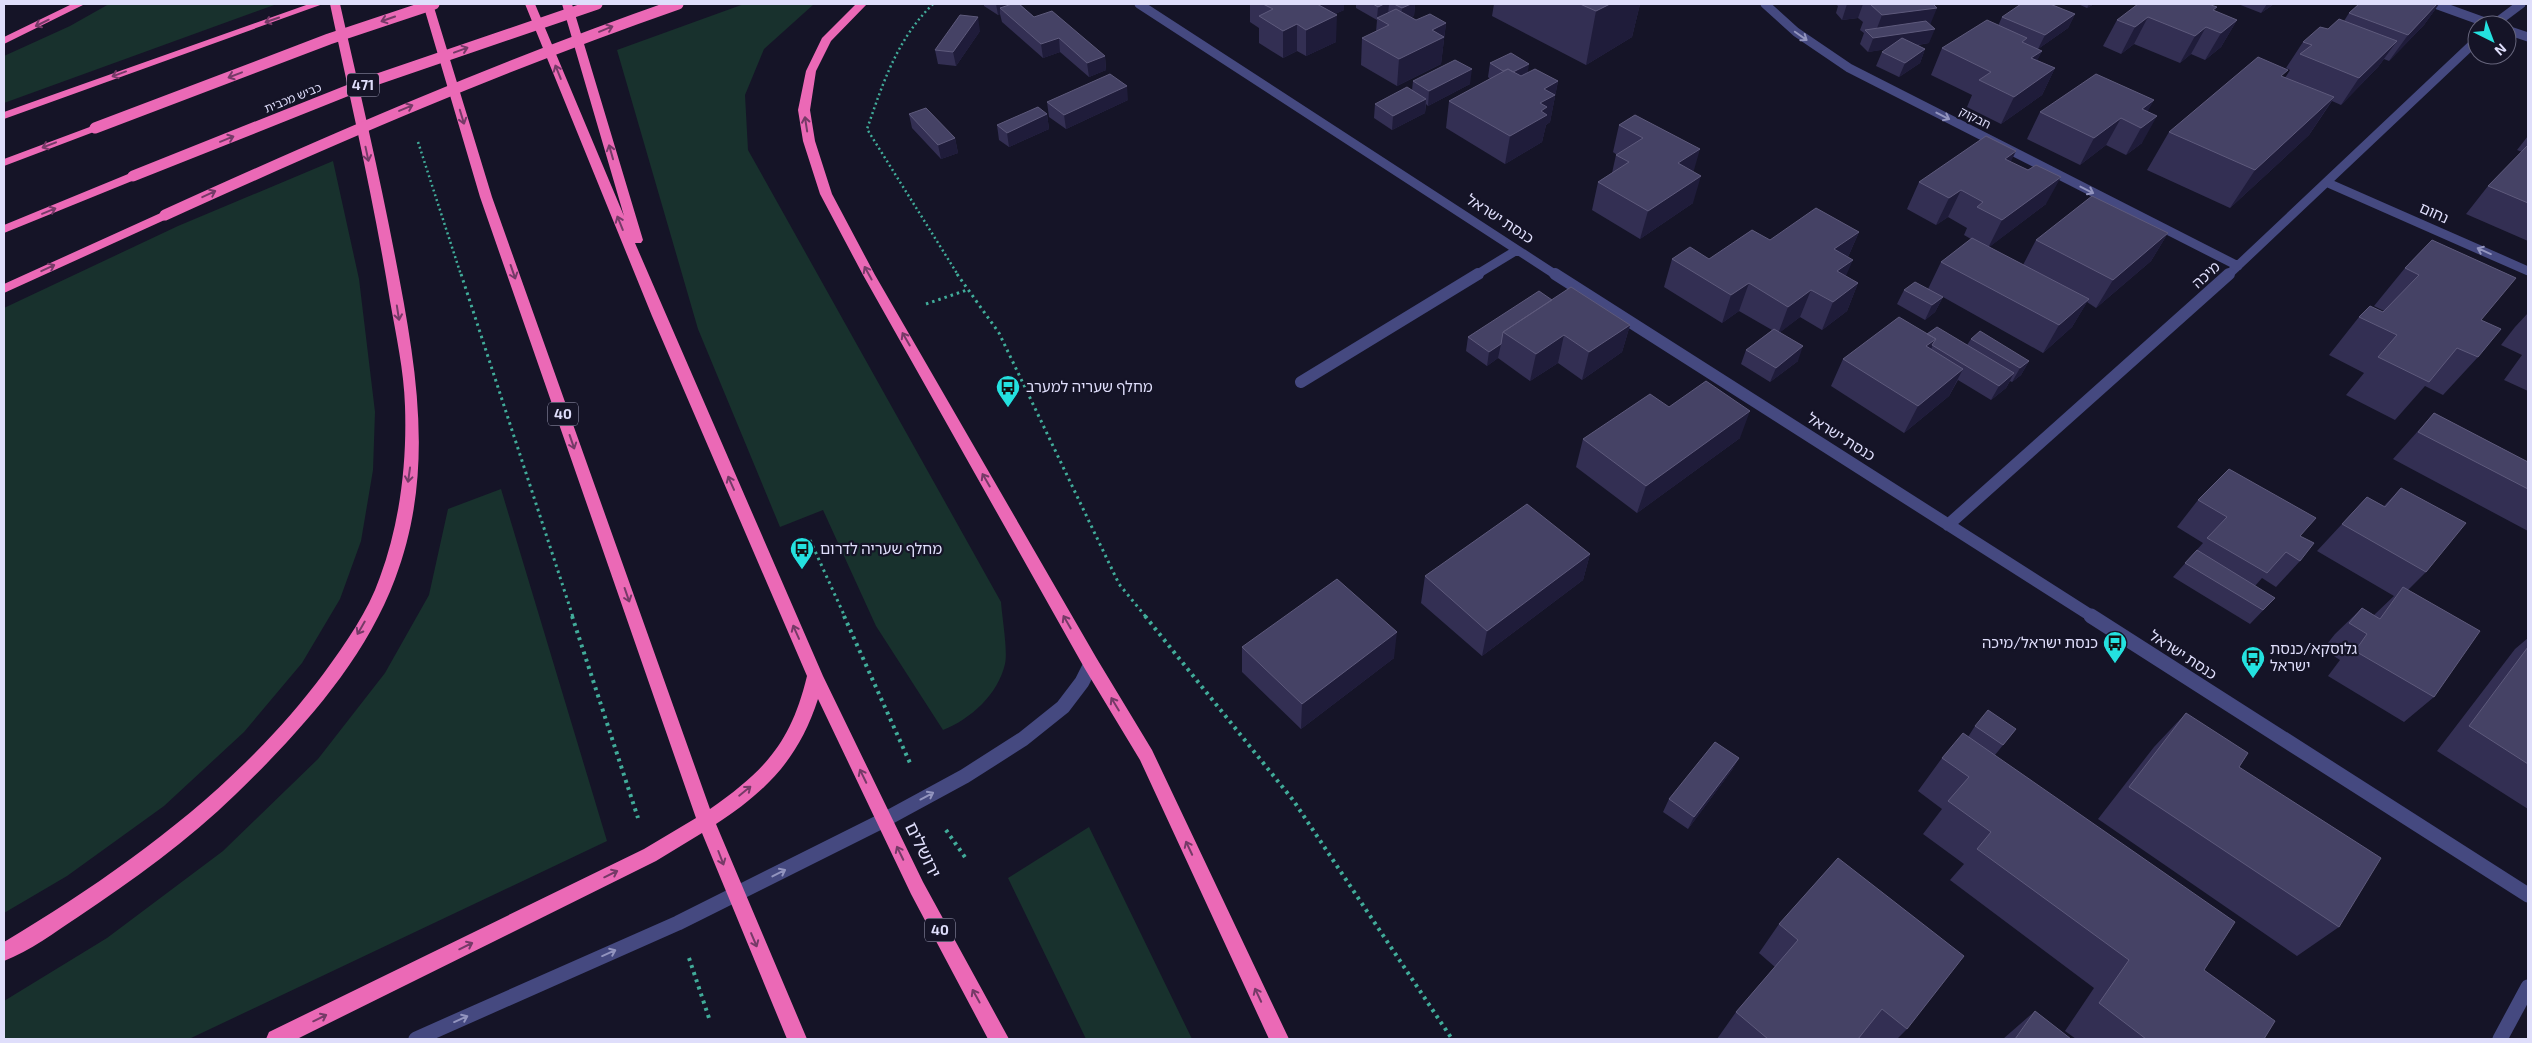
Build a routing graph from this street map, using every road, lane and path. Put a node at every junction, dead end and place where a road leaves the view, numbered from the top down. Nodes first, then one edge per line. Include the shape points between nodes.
1 (80, 4) edge
2 (318, 4) edge
3 (334, 4) edge
4 (428, 4) edge
5 (434, 4) edge
6 (530, 4) edge
7 (568, 4) edge
8 (597, 4) edge
9 (678, 4) edge
10 (862, 4) edge
11 (934, 4) edge
12 (1139, 4) edge
13 (1765, 4) edge
14 (2435, 4) edge
15 (2521, 4) edge
16 (2506, 15) edge
17 (2467, 16) edge
18 (4, 41) edge
19 (2467, 50) edge
20 (4, 116) edge
21 (415, 135) dead end
22 (4, 163) edge
23 (2328, 183) junction
24 (4, 229) edge
25 (1517, 250) junction
26 (2238, 266) junction
27 (2528, 270) edge
28 (4, 289) edge
29 (967, 290) junction
30 (892, 315) junction
31 (659, 316) junction
32 (1301, 382) dead end
33 (1948, 525) junction
34 (810, 540) dead end
35 (1091, 664) junction
36 (816, 676) junction
37 (925, 798) junction
38 (884, 820) junction
39 (706, 821) junction
40 (650, 855) junction
41 (967, 860) dead end
42 (735, 895) junction
43 (2528, 895) edge
44 (678, 923) junction
45 (4, 952) edge
46 (2528, 987) edge
47 (709, 1018) dead end
48 (276, 1039) edge
49 (416, 1039) edge
50 (797, 1039) edge
51 (999, 1039) edge
52 (1279, 1039) edge
53 (1452, 1039) edge
54 (2500, 1039) edge

1 -> 18 highway
2 -> 20 highway
3 -> 45 highway via 392,269 412,402 411,462 400,534 380,597 338,668 276,744 189,826 84,903
4 -> 39 highway, 40 via 486,196
5 -> 22 highway, bridge via 330,39
31 -> 6 highway, 40
31 -> 7 highway
24 -> 8 highway, כביש מכבית / 471, bridge via 369,82
28 -> 9 highway, bridge via 408,107
30 -> 10 highway via 826,194 809,141 804,110 811,71 826,40
11 - 29 path via 920,15 890,62 867,129
12 - 25 street, כנסת ישראל
13 -> 26 street, חבקוק via 1796,32 1849,68
14 - 17 street
15 - 16 street
19 - 23 street, מיכה
21 - 40 path
23 - 26 street, מיכה
27 -> 23 street, נחום
25 - 32 street
25 - 33 street, כנסת ישראל
26 - 33 street, מיכה
29 - 30 path
29 - 53 path via 999,333 1119,584 1293,800
35 -> 30 highway
36 -> 31 highway, 40
33 - 43 street, כנסת ישראל
34 - 37 path
37 -> 35 street via 1023,739 1063,706
52 -> 35 highway via 1146,755
38 -> 36 highway, ירושלים / 40
39 -> 36 highway via 777,763 809,705
37 - 38 street
37 - 41 path
42 -> 38 street
51 -> 38 highway, ירושלים / 40
39 - 40 highway
39 -> 42 highway, 40
48 -> 40 highway
42 - 44 street
42 -> 50 highway, 40
44 - 47 path
49 -> 44 street
46 - 54 street

